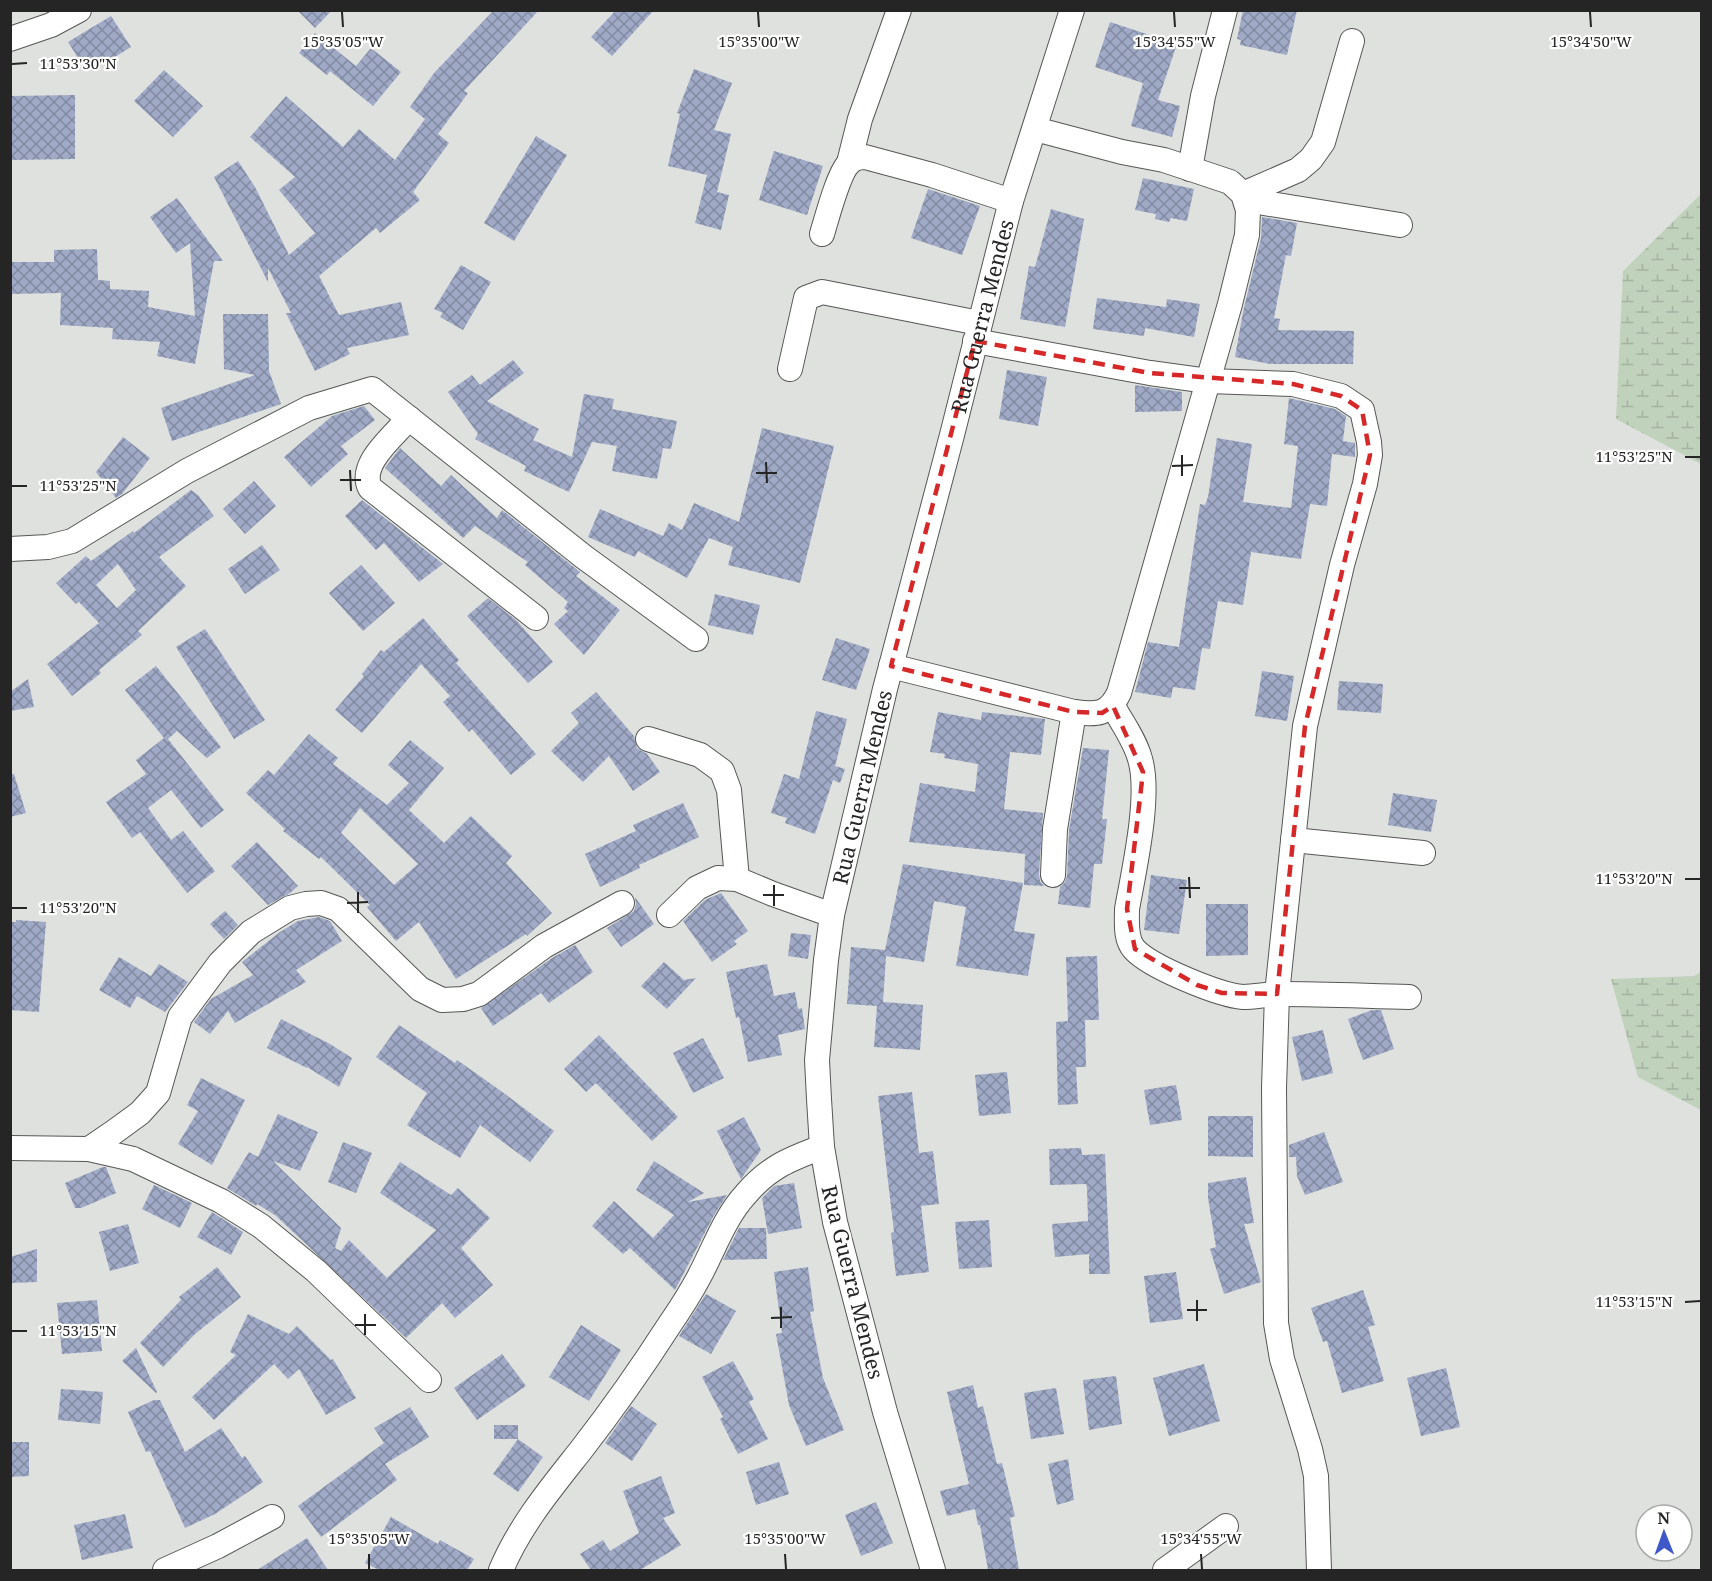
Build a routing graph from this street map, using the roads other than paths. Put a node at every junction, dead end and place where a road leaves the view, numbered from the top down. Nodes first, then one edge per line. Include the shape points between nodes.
1 (80, 10) edge
2 (899, 10) edge
3 (1072, 10) edge
4 (1225, 10) edge
5 (10, 39) edge
6 (1352, 41) dead end
7 (1035, 129) junction
8 (849, 163) junction
9 (1190, 169) junction
10 (1244, 197) junction
11 (1011, 201) junction
12 (1400, 225) dead end
13 (822, 234) dead end
14 (977, 332) junction
15 (790, 369) dead end
16 (1208, 381) junction
17 (409, 418) junction
18 (10, 549) edge
19 (536, 618) dead end
20 (696, 639) dead end
21 (891, 666) junction
22 (1113, 706) junction
23 (1074, 712) junction
24 (648, 739) dead end
25 (1293, 840) junction
26 (1423, 853) dead end
27 (1053, 875) dead end
28 (737, 879) junction
29 (622, 903) dead end
30 (669, 915) dead end
31 (832, 915) junction
32 (1277, 994) junction
33 (1409, 998) dead end
34 (822, 1147) junction
35 (10, 1148) edge
36 (89, 1149) junction
37 (429, 1380) dead end
38 (272, 1517) dead end
39 (1226, 1526) dead end
40 (165, 1570) edge
41 (501, 1570) edge
42 (933, 1570) edge
43 (1165, 1570) edge
44 (1319, 1570) edge

1 - 5 street
2 - 8 street via 860,119
3 - 7 street, Rua Guerra Mendes
4 - 9 street
6 - 10 street via 1323,142 1298,170
7 - 9 street
7 - 11 street, Rua Guerra Mendes
8 - 11 street via 865,157
8 - 13 street
9 - 10 street via 1230,182
10 - 12 street
10 - 16 street via 1247,235
11 - 14 street, Rua Guerra Mendes
14 - 15 street via 822,292 806,298
14 - 16 street via 1150,373
14 - 21 street, Rua Guerra Mendes
16 - 22 street
16 - 25 street via 1293,384 1330,392 1362,410 1367,429 1370,455 1365,484 1305,726
17 - 18 street via 372,389 309,408 188,471 72,541
17 - 19 street via 371,462 367,480 370,488
17 - 20 street via 575,550
21 - 23 street
21 - 31 street, Rua Guerra Mendes
22 - 23 street via 1102,713
22 - 32 street via 1131,737 1143,772 1144,792 1127,909 1127,927 1134,949 1197,985 1222,993 1243,997
23 - 27 street via 1055,829
24 - 28 street via 700,755 722,771 729,790
25 - 26 street
25 - 32 street
28 - 30 street via 718,878 697,888
28 - 31 street
29 - 36 street via 544,946 479,994 442,1000 420,990 338,909 321,903 290,908 251,932 220,963 180,1017 158,1093 140,1113
31 - 34 street, Rua Guerra Mendes via 818,1060
32 - 33 street
32 - 44 street via 1276,1323 1282,1359 1316,1476
34 - 41 street via 785,1161 763,1177 726,1220 699,1277 671,1323 531,1515
34 - 42 street, Rua Guerra Mendes via 856,1310
35 - 36 street
36 - 37 street via 133,1159 221,1201 261,1226 316,1271
38 - 40 street
39 - 43 street

